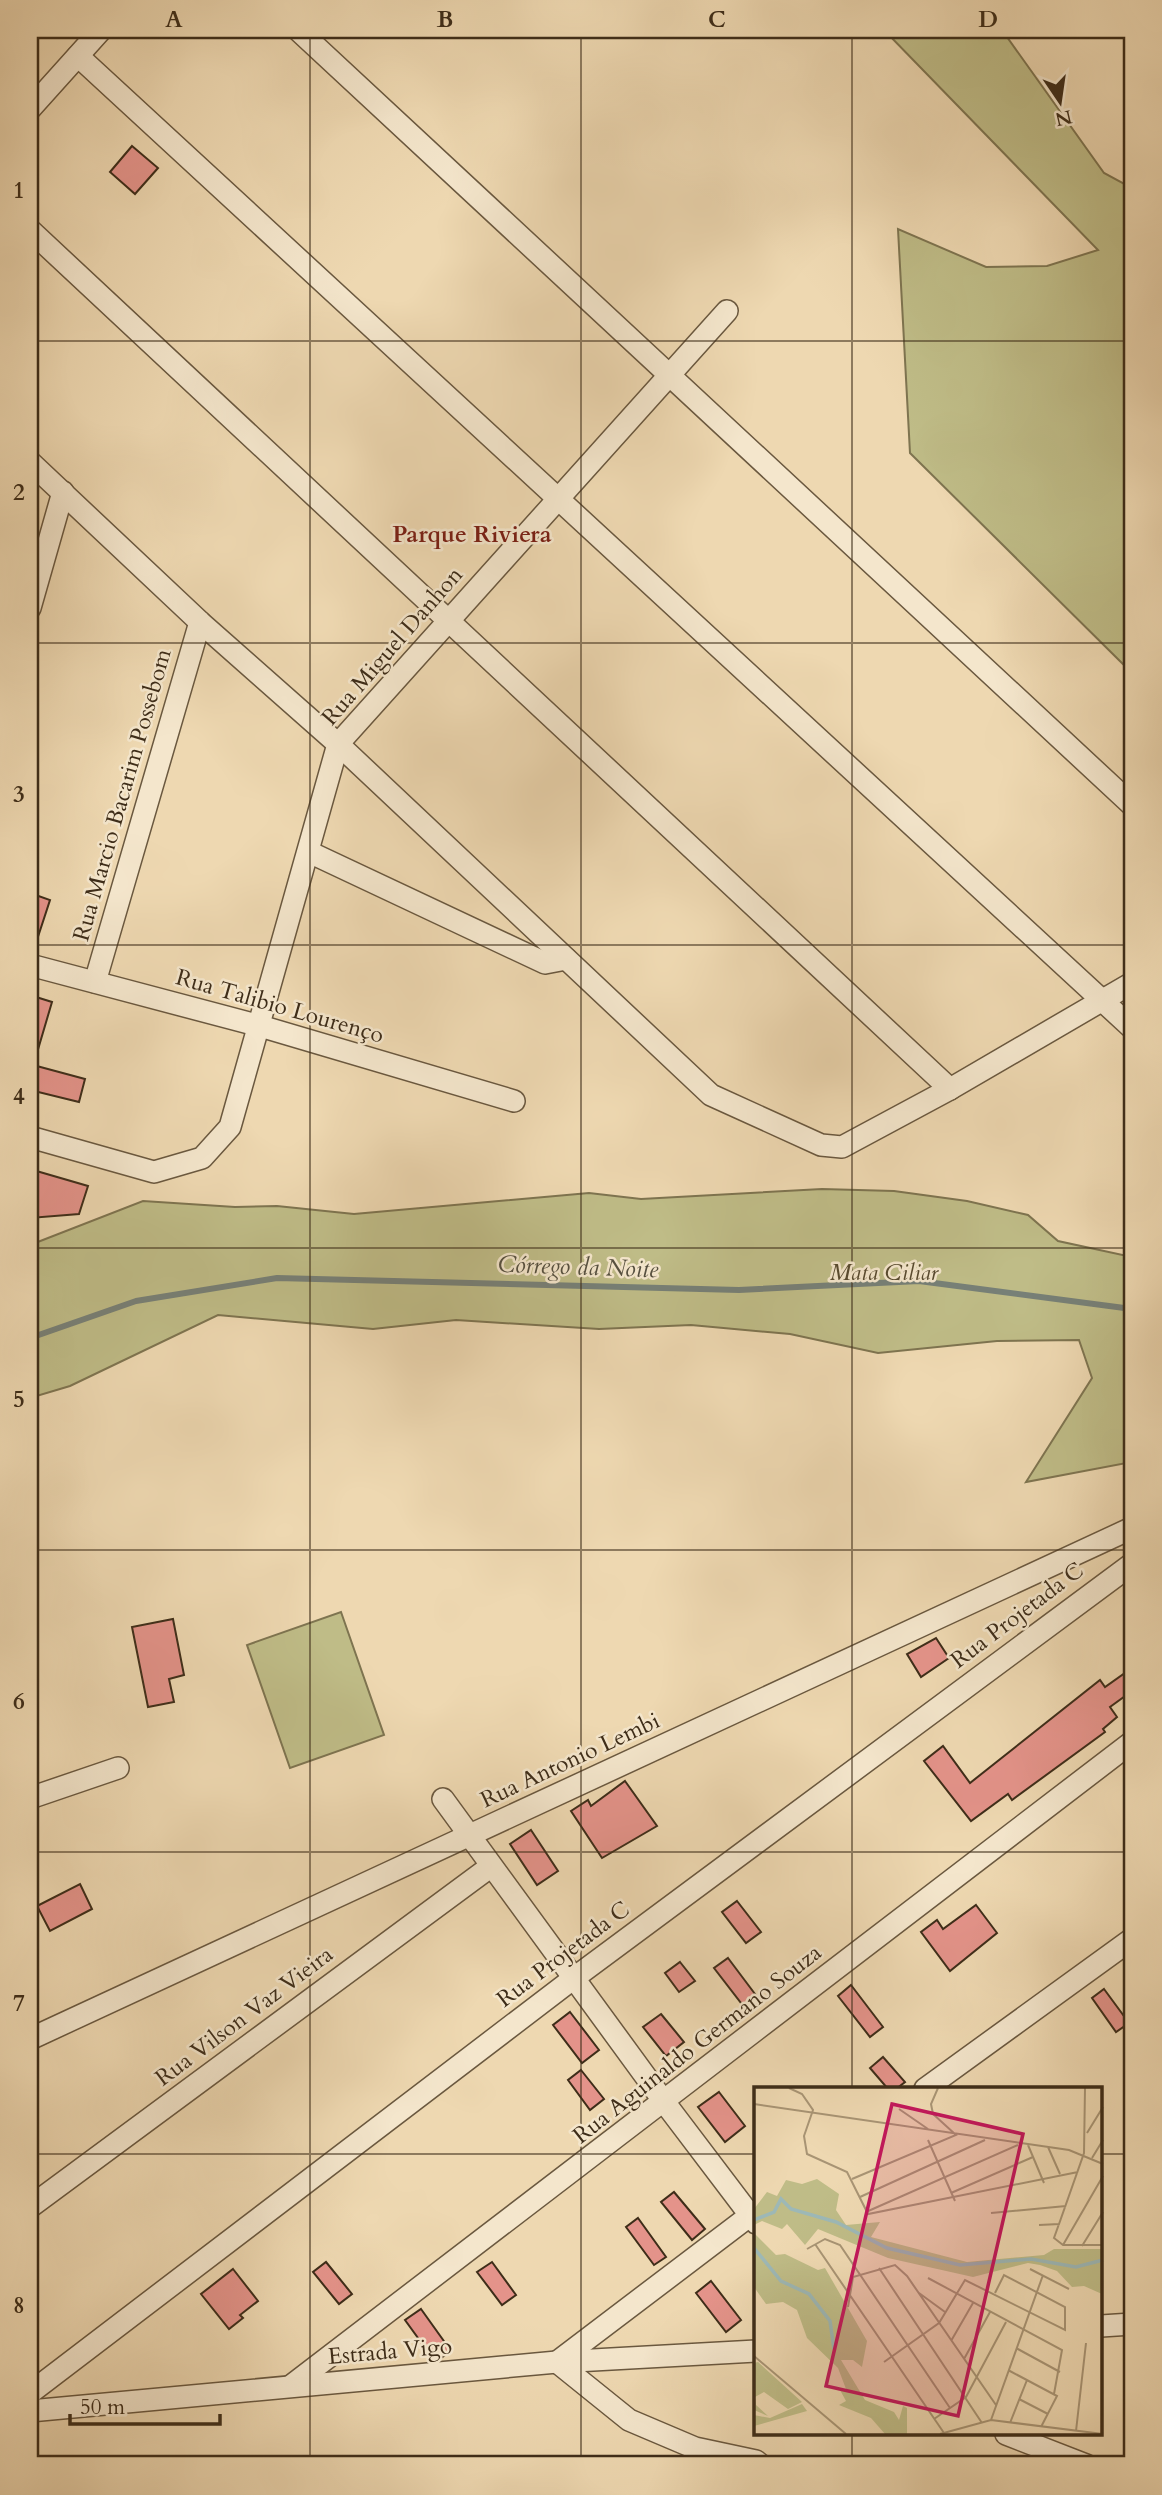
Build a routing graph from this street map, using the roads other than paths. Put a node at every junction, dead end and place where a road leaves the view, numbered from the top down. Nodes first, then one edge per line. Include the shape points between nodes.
1 (101, 30) edge
2 (298, 30) edge
3 (78, 55) junction
4 (30, 109) edge
5 (30, 230) edge
6 (727, 311) dead end
7 (670, 375) junction
8 (30, 462) edge
9 (63, 492) junction
10 (558, 498) junction
11 (30, 608) edge
12 (449, 620) junction
13 (200, 622) junction
14 (338, 744) junction
15 (1132, 804) edge
16 (309, 852) junction
17 (566, 959) junction
18 (30, 965) edge
19 (95, 982) junction
20 (1132, 983) edge
21 (1105, 1002) junction
22 (260, 1026) junction
23 (1132, 1028) edge
24 (950, 1089) junction
25 (514, 1101) dead end
26 (30, 1137) edge
27 (1132, 1528) edge
28 (1082, 1551) junction
29 (1132, 1564) edge
30 (1104, 1583) junction
31 (1132, 1742) edge
32 (118, 1768) dead end
33 (30, 1798) edge
34 (443, 1799) dead end
35 (468, 1836) junction
36 (490, 1867) junction
37 (1132, 1939) edge
38 (574, 1978) junction
39 (30, 2039) edge
40 (928, 2087) edge
41 (664, 2103) junction
42 (30, 2207) edge
43 (754, 2216) edge
44 (1132, 2324) edge
45 (1102, 2326) edge
46 (754, 2351) edge
47 (558, 2362) junction
48 (292, 2385) junction
49 (30, 2393) edge
50 (30, 2411) edge
51 (1011, 2436) edge
52 (761, 2465) edge
53 (1086, 2465) edge

1 - 3 street
2 - 7 street
3 - 4 street
3 - 10 street
5 - 12 street
6 - 7 street, Rua Miguel Danhon
7 - 10 street, Rua Miguel Danhon
7 - 15 street
8 - 9 street
9 - 11 street
9 - 13 street
10 - 12 street, Rua Miguel Danhon
10 - 21 street
12 - 14 street, Rua Miguel Danhon
12 - 24 street
13 - 14 street
13 - 19 street, Rua Marcio Bacarim Possebom
14 - 16 street, Rua Miguel Danhon
14 - 17 street
16 - 17 street via 545,963
16 - 22 street, Rua Miguel Danhon
17 - 24 street via 711,1095 821,1145 842,1147
18 - 19 street, Rua Talibio Lourenço
19 - 22 street, Rua Talibio Lourenço
20 - 21 street
21 - 23 street
21 - 24 street
22 - 25 street, Rua Talibio Lourenço
22 - 26 street, Rua Miguel Danhon via 230,1127 202,1158 154,1172
27 - 28 street, Rua Antonio Lembi
28 - 30 street
28 - 35 street, Rua Antonio Lembi
29 - 30 street, Rua Projetada C
30 - 38 street, Rua Projetada C
31 - 41 street, Rua Aguinaldo Germano Souza
32 - 33 street
34 - 35 street
35 - 36 street
35 - 39 street, Rua Antonio Lembi
36 - 38 street
36 - 42 street, Rua Vilson Vaz Vieira
37 - 40 street
38 - 41 street
38 - 49 street, Rua Projetada C
41 - 43 street
41 - 48 street, Rua Aguinaldo Germano Souza
43 - 47 street
44 - 45 street
46 - 47 street, Estrada Vigo
47 - 48 street, Estrada Vigo
47 - 52 street via 629,2420 695,2448
48 - 50 street, Estrada Vigo
51 - 53 street

